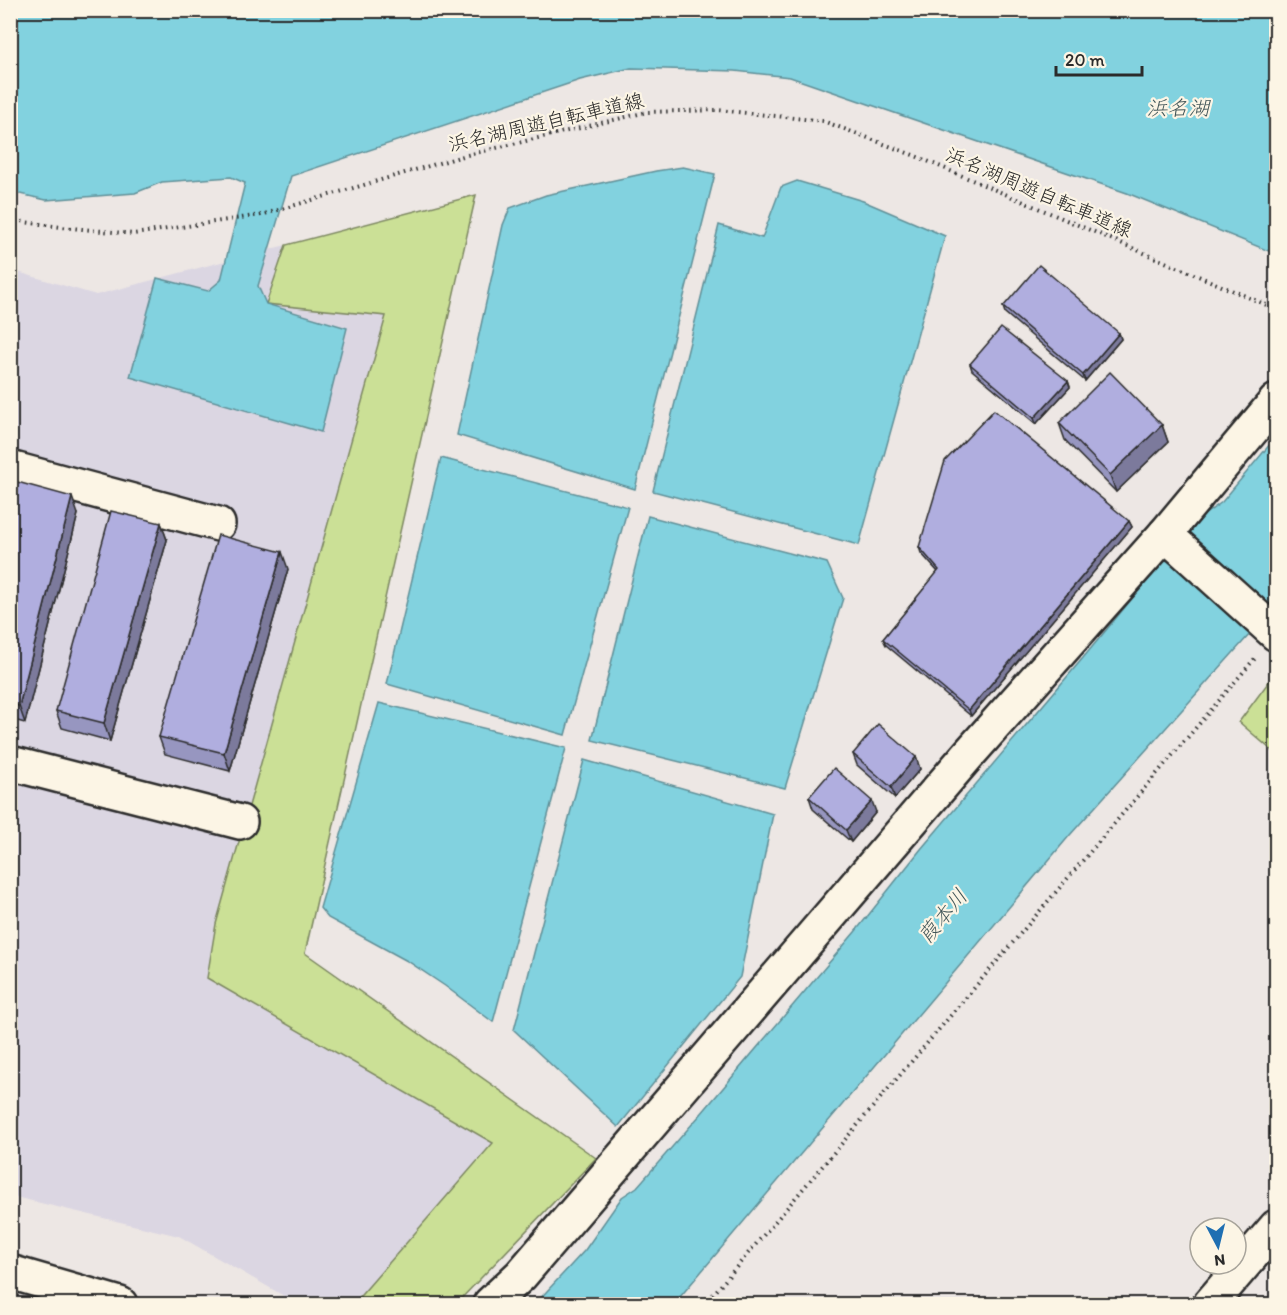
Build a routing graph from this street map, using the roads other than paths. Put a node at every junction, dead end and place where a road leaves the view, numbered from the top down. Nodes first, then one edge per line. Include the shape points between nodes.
1 (1276, 401) edge
2 (10, 468) edge
3 (218, 524) dead end
4 (1165, 534) junction
5 (1276, 634) edge
6 (10, 763) edge
7 (240, 822) dead end
8 (1276, 1227) edge
9 (10, 1272) edge
10 (120, 1305) edge
11 (490, 1305) edge
12 (1210, 1305) edge

1 - 4 street
2 - 3 street
4 - 5 street
4 - 11 street via 968,755 521,1275
6 - 7 street
8 - 12 street
9 - 10 street

